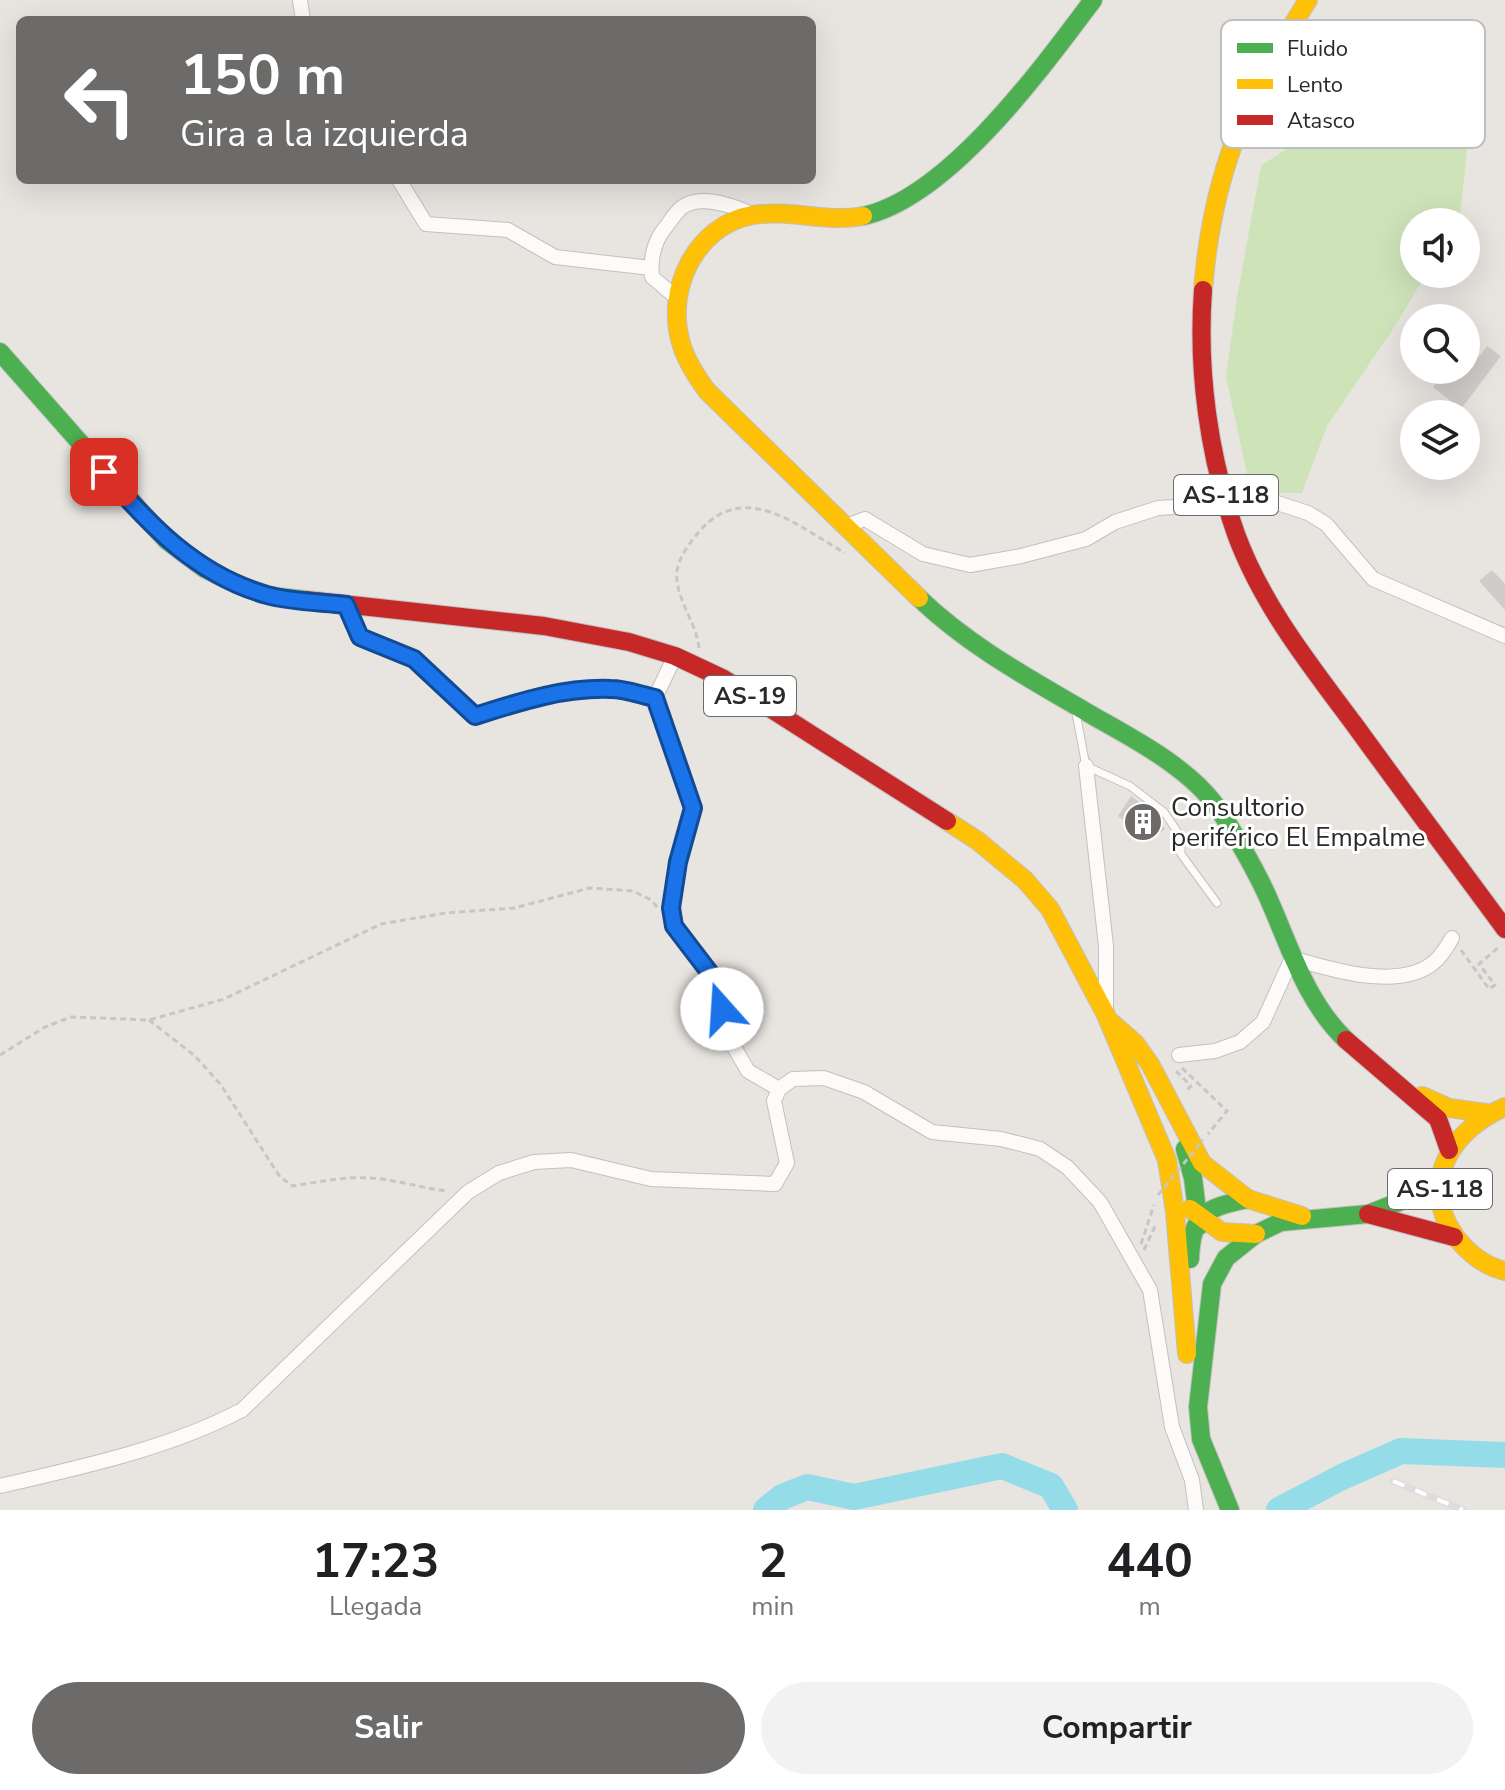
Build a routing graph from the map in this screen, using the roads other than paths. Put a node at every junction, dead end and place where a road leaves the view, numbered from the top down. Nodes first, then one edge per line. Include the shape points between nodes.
1 (1093, 0) edge
2 (1308, 0) edge
3 (1296, 20) edge
4 (1230, 148) edge
5 (401, 184) edge
6 (749, 213) junction
7 (651, 268) junction
8 (678, 299) junction
9 (0, 352) edge
10 (846, 526) junction
11 (346, 605) junction
12 (1505, 636) edge
13 (675, 656) junction
14 (655, 698) junction
15 (1074, 702) junction
16 (1086, 766) junction
17 (1217, 903) dead end
18 (1505, 929) edge
19 (1452, 938) road end
20 (1292, 958) junction
21 (1107, 1017) junction
22 (1179, 1055) dead end
23 (1124, 1060) junction
24 (779, 1089) junction
25 (1409, 1091) junction
26 (1505, 1107) edge
27 (1175, 1112) junction
28 (1486, 1113) junction
29 (1449, 1150) junction
30 (1440, 1175) junction
31 (1248, 1199) junction
32 (1368, 1214) junction
33 (1198, 1217) junction
34 (1312, 1219) junction
35 (1256, 1234) junction
36 (1454, 1237) junction
37 (1505, 1271) edge
38 (1206, 1349) junction
39 (1187, 1354) junction
40 (1198, 1407) junction
41 (0, 1486) edge
42 (1196, 1510) edge
43 (1230, 1510) edge

1 - 6 main road via 1039,72 990,125 938,177 903,202 864,217
2 - 3 main road, AS-118
4 - 18 main road, AS-118 via 1206,241 1201,340 1215,456 1235,525 1258,583 1300,651
5 - 7 street via 426,224 508,230 555,257
6 - 7 street via 703,201 682,206 660,233
6 - 8 main road via 719,225 694,252
7 - 8 street via 652,277
8 - 10 main road via 677,336 687,364 707,391
9 - 11 main road, AS-19 via 166,540 205,569 270,596
10 - 12 street, bridge via 865,519 923,554 970,565 1086,539 1115,522 1158,508 1274,502 1326,524 1373,579
10 - 15 main road via 939,617 1005,665
11 - 13 main road, AS-19 via 544,626
11 - 14 street via 360,637 414,659 475,716 537,696 612,689
13 - 14 street
13 - 21 main road, AS-19 via 751,696 1003,861 1050,909
14 - 24 street via 693,808 678,862 671,908 674,926 716,981 734,1047 748,1071
15 - 16 lane
15 - 20 main road via 1157,752 1213,801 1269,899
16 - 17 lane via 1130,786 1164,812 1181,837 1181,854
16 - 21 street via 1106,946
19 - 20 street via 1431,965 1400,975 1362,976
20 - 22 street via 1263,1022 1240,1042
20 - 25 main road via 1328,1023
21 - 23 main road, AS-19
21 - 27 main road via 1135,1043
23 - 33 main road via 1142,1075 1169,1135 1188,1207
23 - 39 main road via 1167,1160
24 - 41 street via 774,1101 787,1163 775,1184 651,1179 571,1160 511,1169 468,1192 242,1410 210,1427
24 - 42 street via 793,1079 824,1078 864,1092 932,1132 1040,1149 1067,1167 1100,1202 1150,1290 1172,1427 1192,1480
25 - 28 main road via 1449,1108
25 - 29 main road via 1438,1119
26 - 28 main road, AS-118
27 - 31 main road via 1202,1163
27 - 33 main road
28 - 29 main road, AS-118
29 - 30 main road, AS-118
30 - 32 main road, AS-118 via 1404,1200
30 - 36 main road, AS-118 via 1439,1197
31 - 33 main road via 1210,1207
31 - 34 main road
32 - 34 main road, AS-118
32 - 36 main road, AS-118
33 - 35 main road via 1222,1232
33 - 38 main road
33 - 39 main road via 1190,1236
34 - 35 main road via 1281,1222
35 - 38 main road via 1226,1258 1212,1284
36 - 37 main road, AS-118 via 1474,1257
38 - 40 main road
39 - 40 main road
40 - 43 main road via 1201,1439

